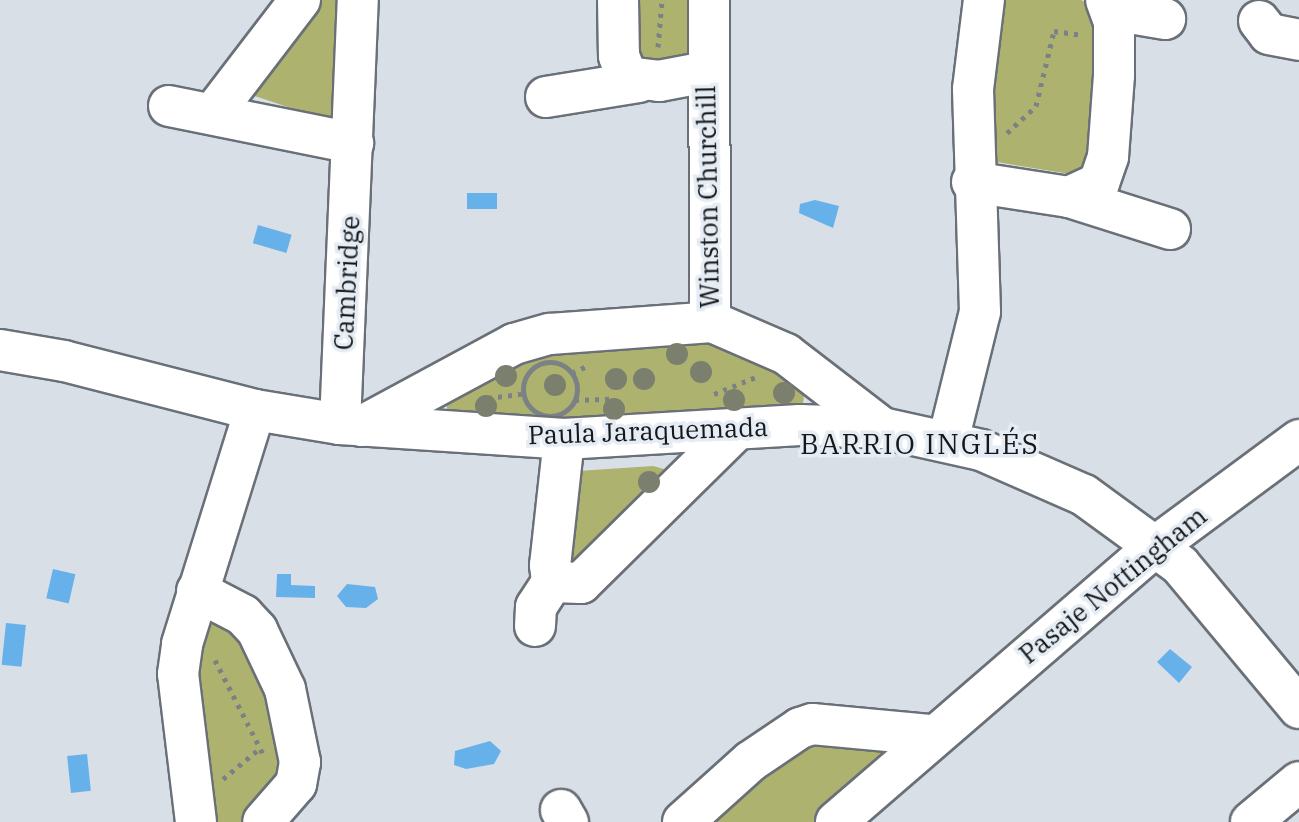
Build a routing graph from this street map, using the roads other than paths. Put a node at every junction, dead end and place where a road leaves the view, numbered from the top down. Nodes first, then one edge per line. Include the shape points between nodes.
1 (300, 0) edge
2 (358, 0) edge
3 (618, 0) edge
4 (709, 0) edge
5 (984, 0) edge
6 (1111, 17) edge
7 (1165, 19) dead end
8 (1259, 21) dead end
9 (1299, 40) edge
10 (648, 68) junction
11 (706, 72) junction
12 (546, 97) dead end
13 (169, 106) dead end
14 (215, 111) junction
15 (353, 143) junction
16 (972, 182) junction
17 (1069, 197) junction
18 (1170, 229) dead end
19 (710, 322) junction
20 (0, 350) edge
21 (255, 410) junction
22 (351, 425) junction
23 (882, 428) junction
24 (737, 429) junction
25 (564, 439) junction
26 (1299, 440) edge
27 (948, 441) junction
28 (1156, 546) junction
29 (552, 582) junction
30 (194, 599) junction
31 (535, 626) dead end
32 (1299, 708) edge
33 (931, 735) junction
34 (1299, 782) edge
35 (196, 822) edge
36 (263, 822) edge
37 (683, 822) edge
38 (836, 822) edge
39 (1251, 822) edge

1 - 14 street
2 - 15 street, Cambridge
3 - 10 street via 621,69
4 - 11 street, Winston Churchill
5 - 16 street via 973,89
6 - 7 street
6 - 17 street via 1104,174 1090,190
8 - 9 street via 1269,34
10 - 11 street, Winston Churchill
10 - 12 street, Winston Churchill
11 - 19 street, Winston Churchill
13 - 14 street
14 - 15 street
15 - 22 street, Cambridge
16 - 17 street
16 - 27 street via 980,312
17 - 18 street
19 - 22 street, Winston Churchill via 550,334 514,344
19 - 23 street, Winston Churchill via 786,354
20 - 21 street, Paula Jaraquemada via 94,368
21 - 22 street, Paula Jaraquemada
21 - 30 street
22 - 25 street, Paula Jaraquemada
23 - 24 street, Paula Jaraquemada
23 - 27 street, Paula Jaraquemada
24 - 25 street, Paula Jaraquemada
24 - 29 street via 592,577 581,583
25 - 29 street via 550,545
26 - 28 street, Pasaje Nottingham
27 - 28 street, Paula Jaraquemada via 1045,474
28 - 32 street, Paula Jaraquemada via 1180,565
28 - 33 street, Pasaje Nottingham
29 - 31 street via 536,607
30 - 35 street via 178,674
30 - 36 street via 243,615 277,668 300,762 291,792
33 - 37 street via 821,725 800,728 751,761
33 - 38 street, Pasaje Nottingham
34 - 39 street

